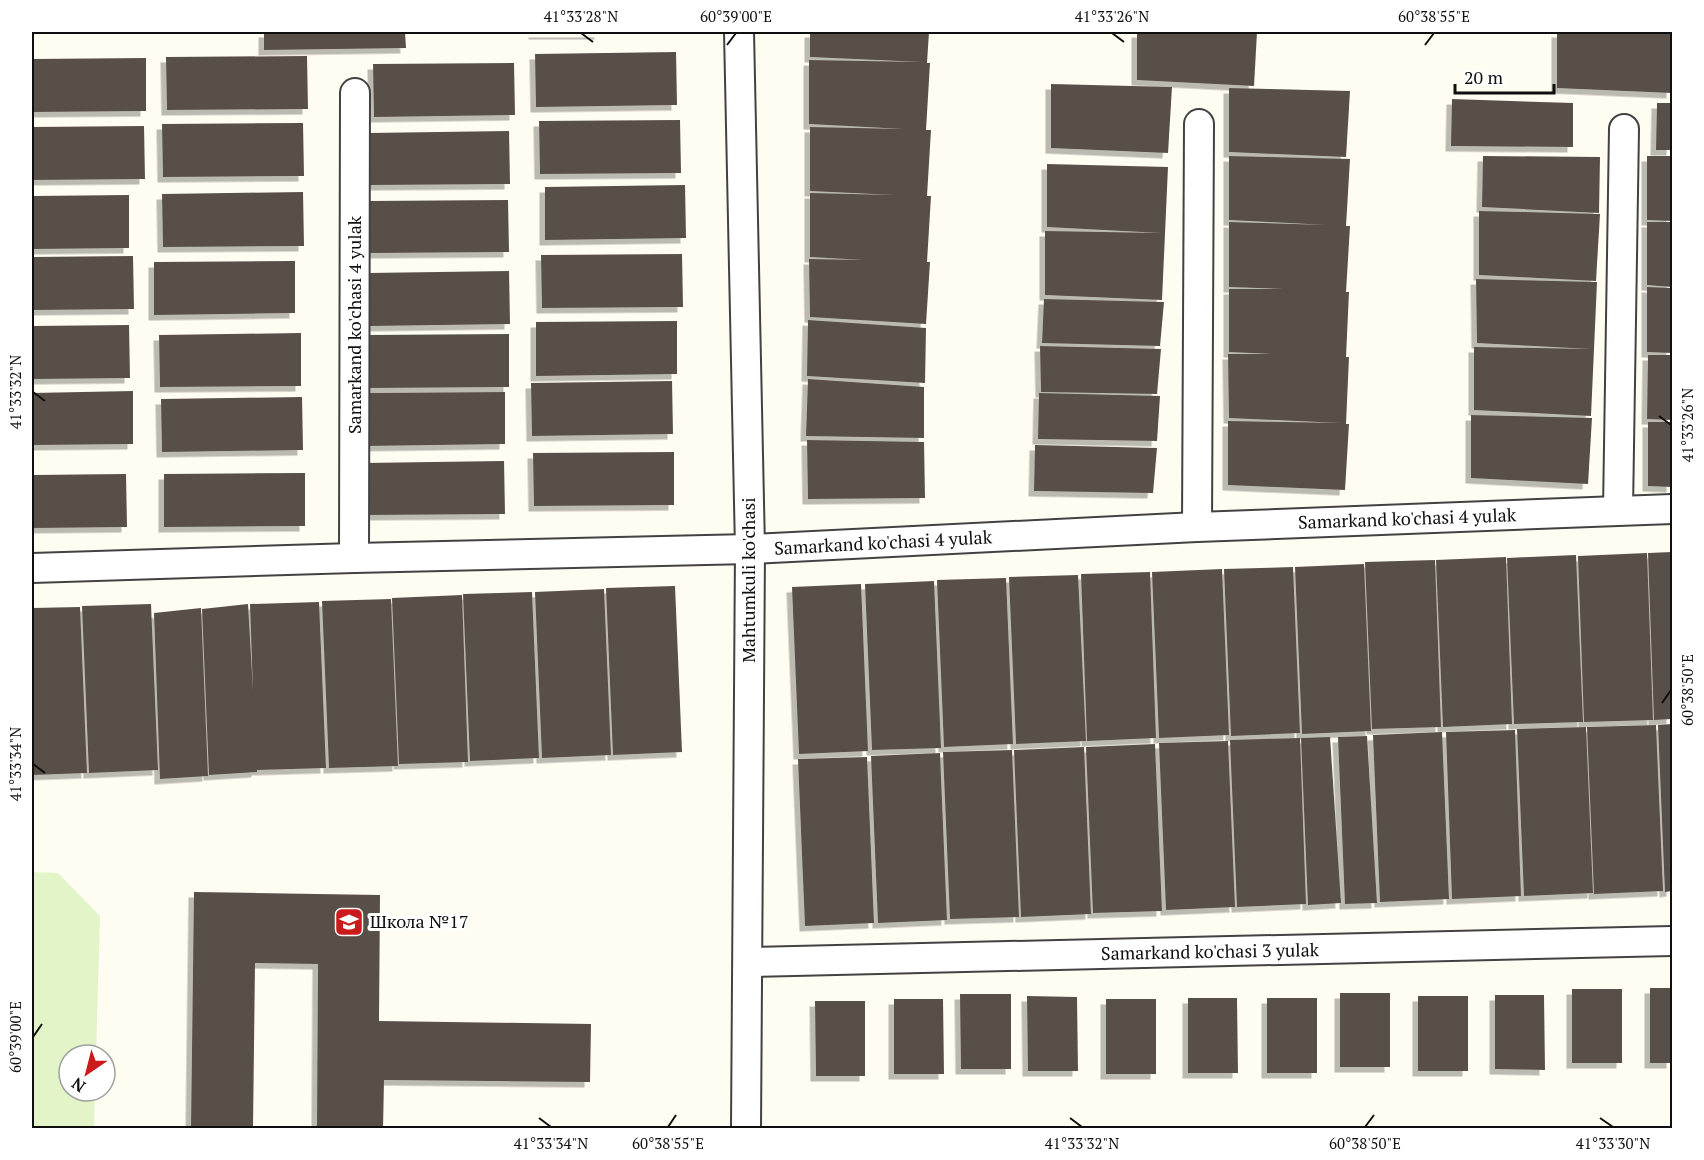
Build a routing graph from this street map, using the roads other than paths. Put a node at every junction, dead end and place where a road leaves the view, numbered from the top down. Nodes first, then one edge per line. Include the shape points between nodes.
1 (739, 32) edge
2 (356, 93) dead end
3 (1199, 124) dead end
4 (1624, 129) dead end
5 (1672, 509) edge
6 (1618, 510) junction
7 (1197, 527) junction
8 (750, 549) junction
9 (354, 558) junction
10 (32, 568) edge
11 (1672, 941) edge
12 (748, 962) junction
13 (746, 1128) edge

1 - 8 street, Mahtumkuli ko'chasi
2 - 9 street, Samarkand ko'chasi 4 yulak
3 - 7 street
4 - 6 street
5 - 6 street, Samarkand ko'chasi 4 yulak
6 - 7 street, Samarkand ko'chasi 4 yulak
7 - 8 street, Samarkand ko'chasi 4 yulak
8 - 9 street, Samarkand ko'chasi 4 yulak
8 - 12 street, Mahtumkuli ko'chasi
9 - 10 street, Samarkand ko'chasi 4 yulak
11 - 12 street, Samarkand ko'chasi 3 yulak
12 - 13 street, Mahtumkuli ko'chasi

